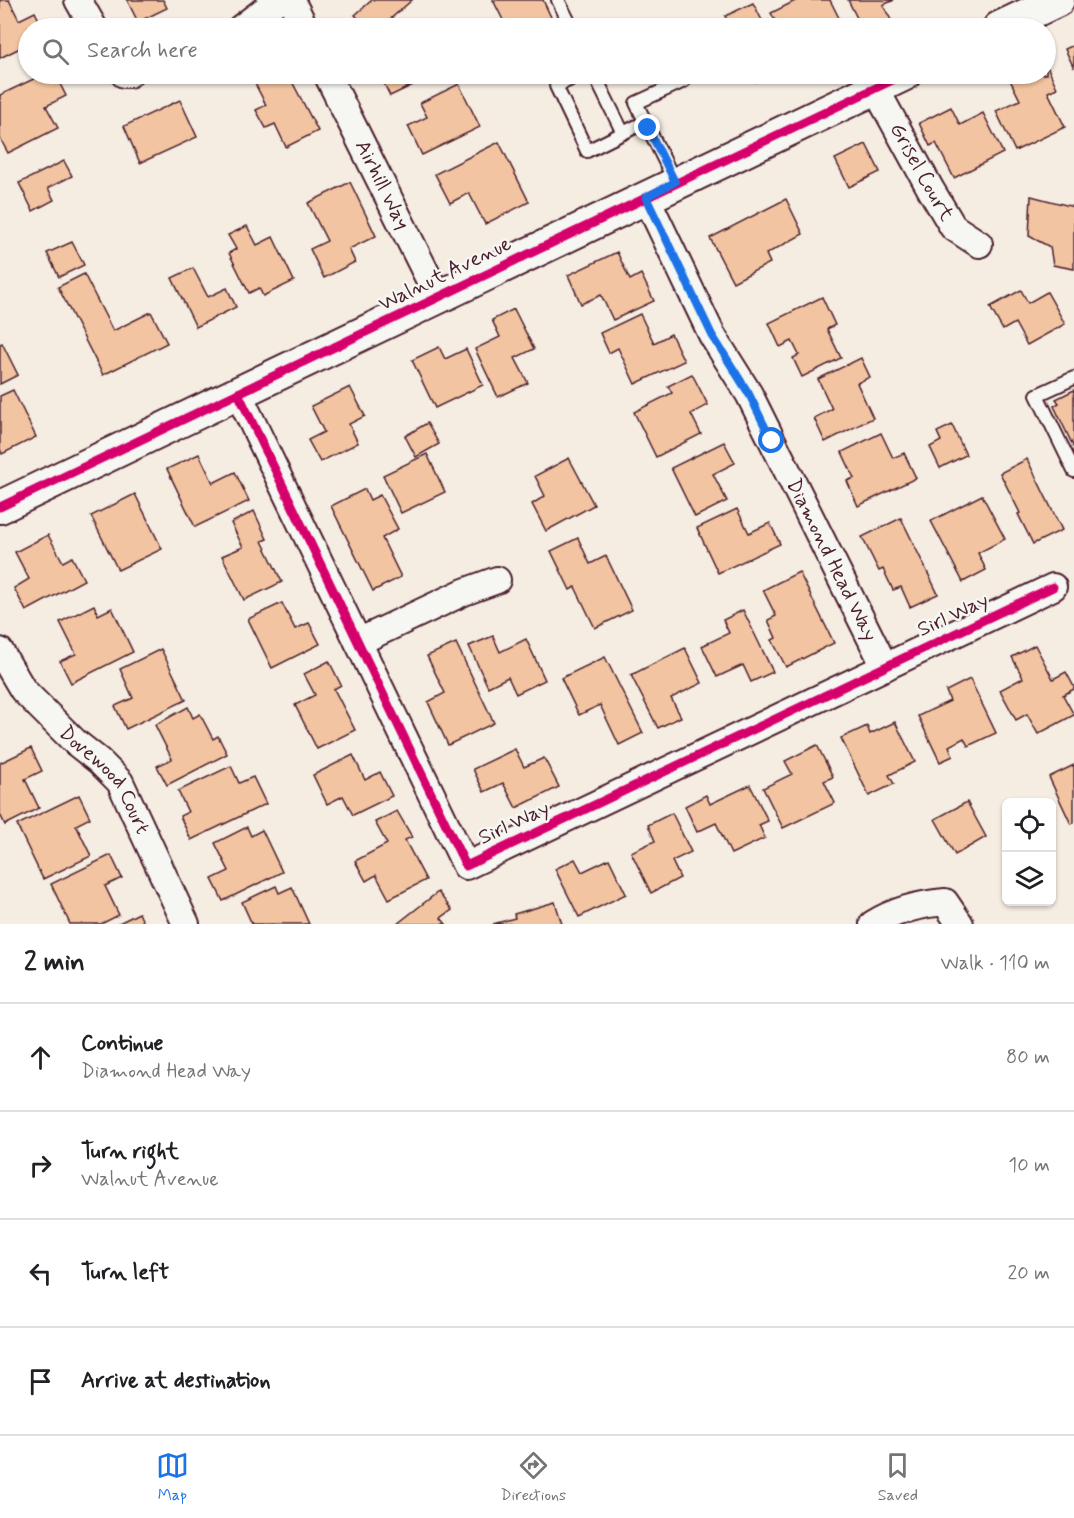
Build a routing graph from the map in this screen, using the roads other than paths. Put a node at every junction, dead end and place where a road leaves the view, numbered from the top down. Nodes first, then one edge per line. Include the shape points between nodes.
1 (78, 0) edge
2 (278, 0) edge
3 (291, 0) edge
4 (558, 0) edge
5 (1058, 0) edge
6 (88, 18) edge
7 (254, 18) edge
8 (300, 18) edge
9 (567, 18) edge
10 (1020, 18) edge
11 (332, 84) edge
12 (560, 84) edge
13 (599, 84) edge
14 (677, 84) edge
15 (884, 84) edge
16 (875, 88) junction
17 (645, 122) junction
18 (623, 133) junction
19 (675, 182) junction
20 (646, 197) junction
21 (980, 244) dead end
22 (438, 297) junction
23 (1074, 378) edge
24 (238, 393) junction
25 (1074, 471) edge
26 (0, 507) edge
27 (496, 580) dead end
28 (1053, 587) dead end
29 (358, 642) junction
30 (0, 651) edge
31 (885, 667) junction
32 (186, 924) edge
33 (873, 924) edge
34 (960, 924) edge

1 - 6 street
2 - 7 street
3 - 8 street
4 - 9 lane
5 - 10 street
11 - 22 street, Airhill Way
12 - 18 lane via 556,86 587,151
13 - 18 lane
14 - 17 lane via 636,103
15 - 16 street, Walnut Avenue
16 - 19 street, Walnut Avenue
16 - 21 street, Grisel Court via 953,227
17 - 18 lane
17 - 19 lane
19 - 20 street, Walnut Avenue
20 - 22 street, Walnut Avenue
20 - 31 street, Diamond Head Way via 712,335 749,394
22 - 24 street, Walnut Avenue
23 - 25 lane via 1037,396
24 - 26 street, Walnut Avenue
24 - 29 street, Sirl Way
27 - 29 street
28 - 31 street, Sirl Way
29 - 31 street, Sirl Way via 466,866
30 - 32 street, Dovewood Court via 23,690 120,782
33 - 34 street via 911,908 945,902

